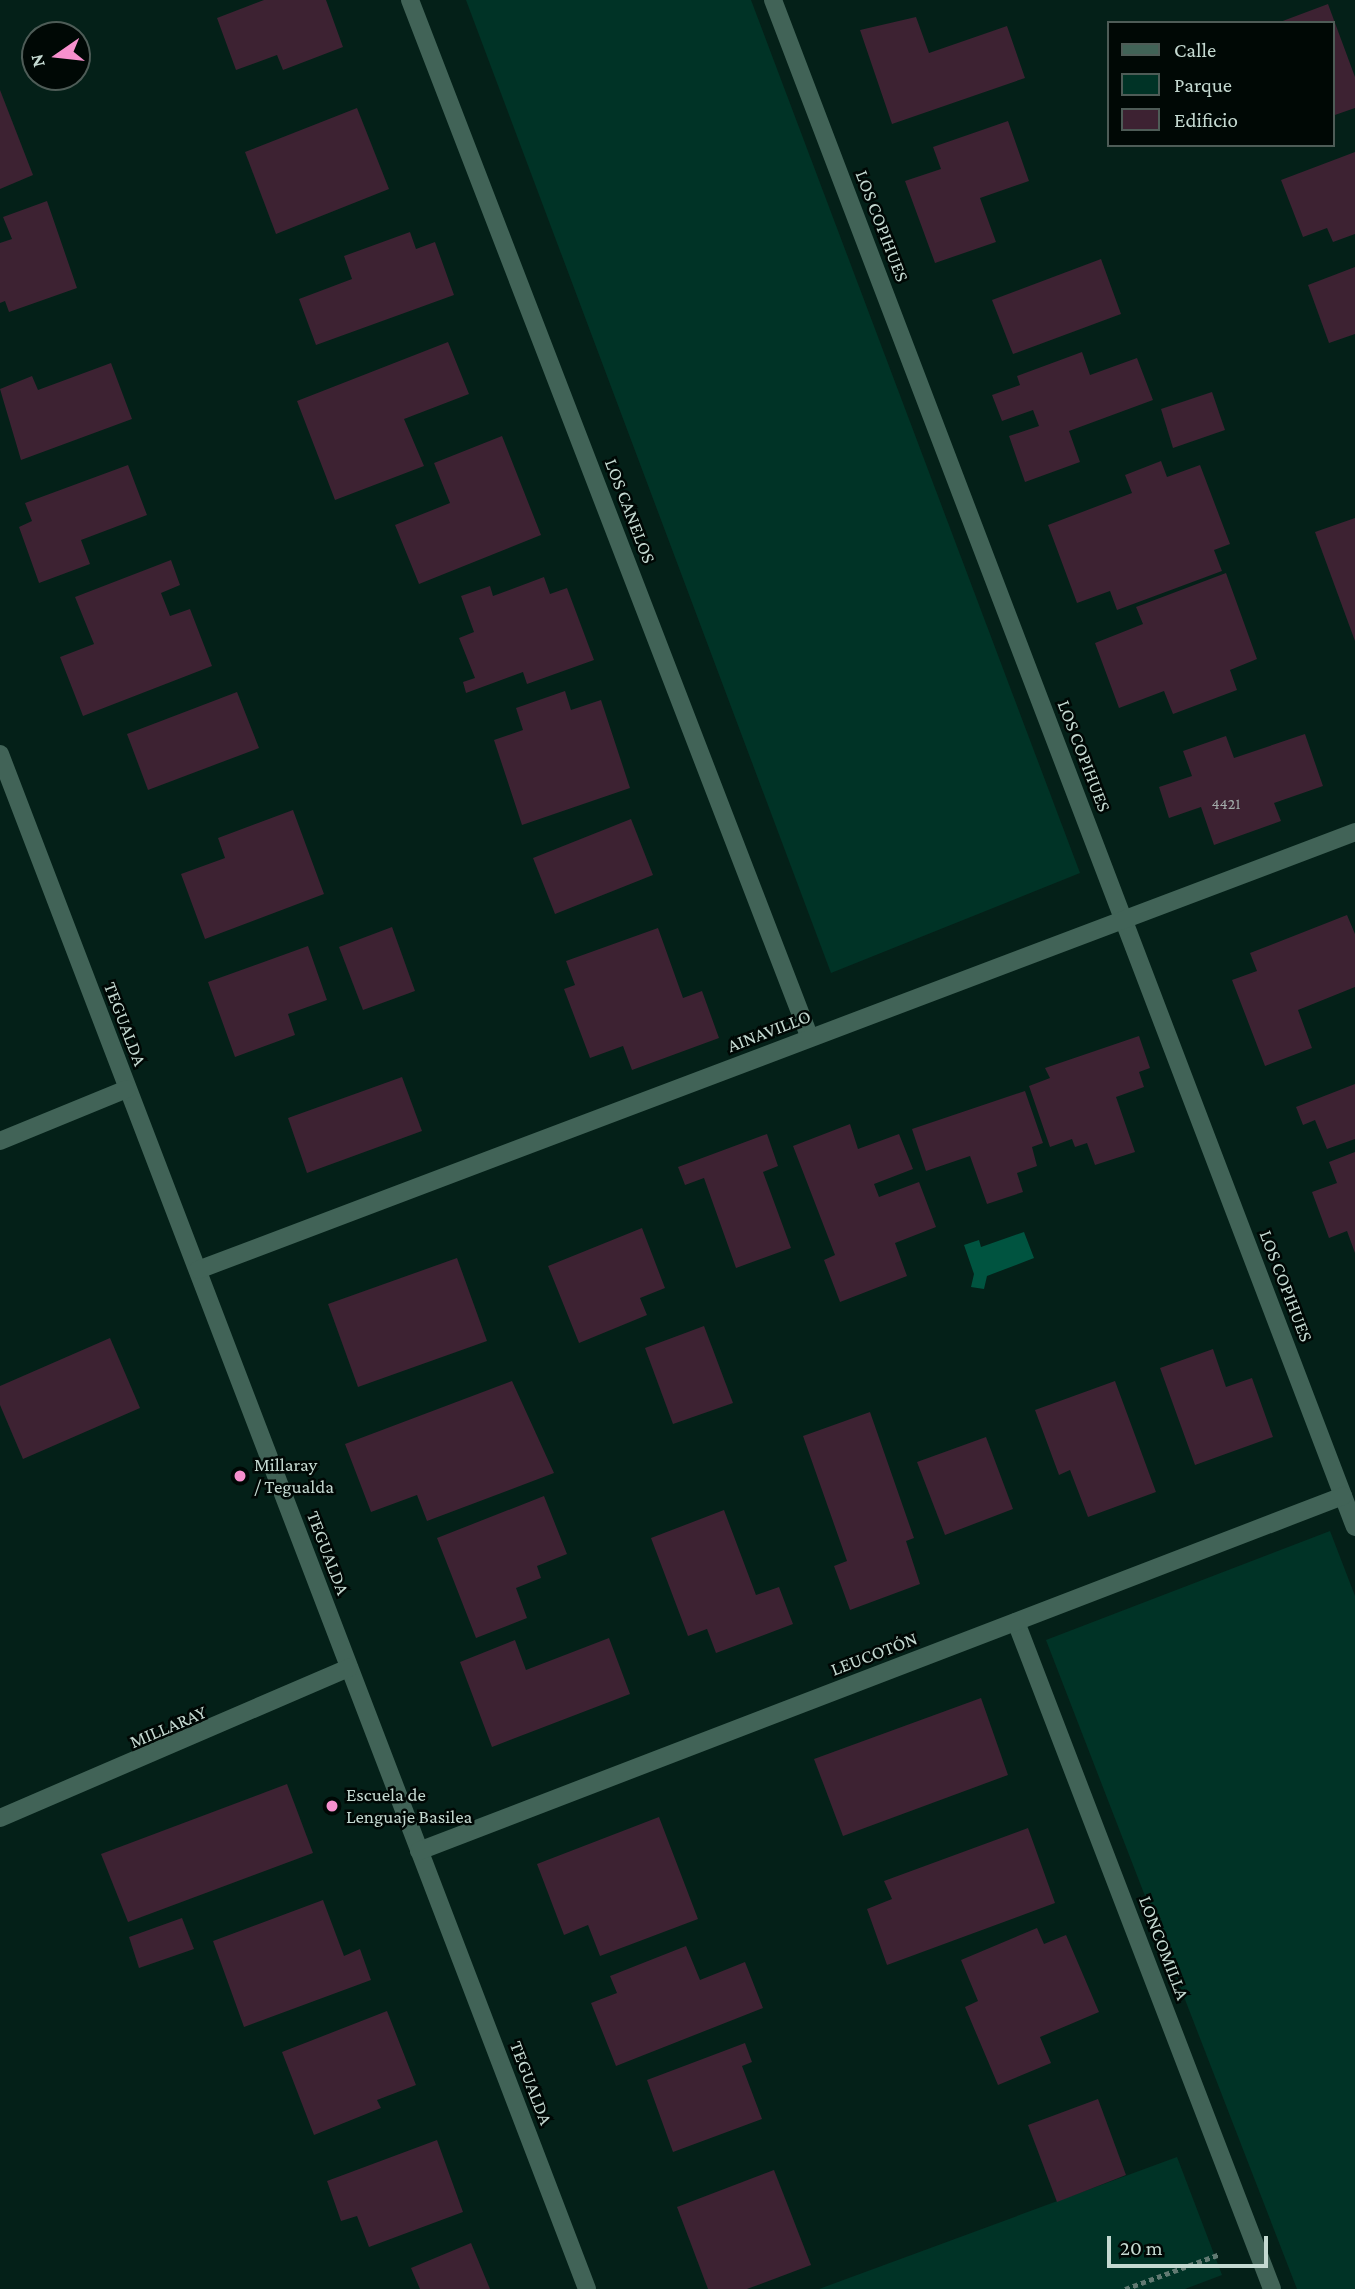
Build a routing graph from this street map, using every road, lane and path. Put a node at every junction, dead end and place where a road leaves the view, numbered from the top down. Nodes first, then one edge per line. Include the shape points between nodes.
1 (410, 0) edge
2 (773, 0) edge
3 (0, 754) edge
4 (1355, 832) edge
5 (1124, 920) junction
6 (810, 1038) junction
7 (127, 1089) junction
8 (0, 1141) edge
9 (198, 1270) junction
10 (1343, 1496) junction
11 (1355, 1527) edge
12 (1016, 1622) junction
13 (349, 1668) junction
14 (0, 1818) edge
15 (419, 1851) junction
16 (1254, 2241) junction
17 (587, 2289) edge
18 (1125, 2289) edge
19 (1272, 2289) edge

1 - 6 street, LOS CANELOS
2 - 5 street, LOS COPIHUES
3 - 7 street, TEGUALDA
4 - 5 street, AINAVILLO
5 - 6 street, AINAVILLO
5 - 10 street, LOS COPIHUES
6 - 9 street, AINAVILLO
7 - 8 street
7 - 9 street, TEGUALDA
9 - 13 street, TEGUALDA
10 - 11 street, LOS COPIHUES
10 - 12 street, LEUCOTÓN
12 - 15 street, LEUCOTÓN
12 - 16 street, LONCOMILLA
13 - 14 street, MILLARAY
13 - 15 street, TEGUALDA
15 - 17 street, TEGUALDA
16 - 18 path
16 - 19 street, LONCOMILLA

